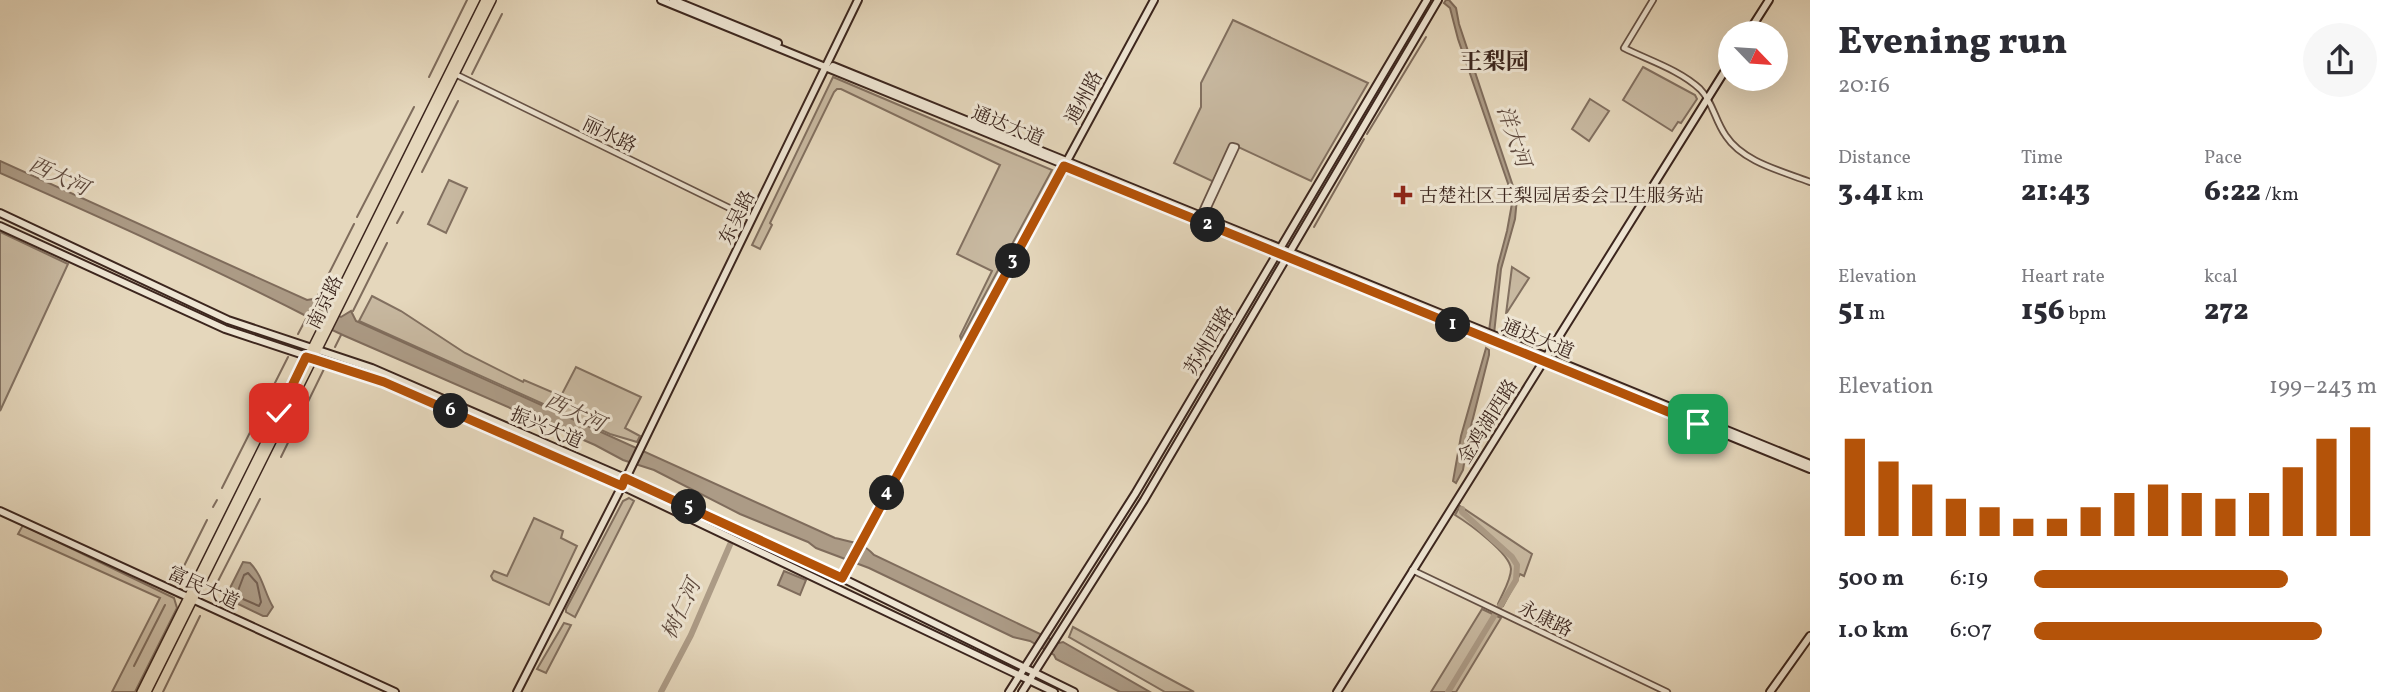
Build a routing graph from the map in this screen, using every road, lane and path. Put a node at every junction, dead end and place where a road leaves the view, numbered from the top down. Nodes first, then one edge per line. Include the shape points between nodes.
1 (485, 0) edge
2 (492, 0) edge
3 (661, 0) edge
4 (673, 0) edge
5 (858, 0) edge
6 (1154, 0) edge
7 (1427, 0) edge
8 (1438, 0) edge
9 (1653, 0) edge
10 (1769, 0) edge
11 (1756, 21) edge
12 (827, 65) junction
13 (454, 74) junction
14 (1718, 81) edge
15 (1708, 97) junction
16 (1066, 163) junction
17 (1222, 173) junction
18 (1810, 182) edge
19 (0, 213) edge
20 (1201, 218) junction
21 (752, 219) junction
22 (0, 226) edge
23 (1279, 251) junction
24 (1289, 255) junction
25 (336, 307) junction
26 (314, 349) junction
27 (310, 358) junction
28 (1544, 360) junction
29 (1810, 464) edge
30 (1810, 469) edge
31 (627, 475) junction
32 (622, 486) junction
33 (0, 511) edge
34 (1412, 570) junction
35 (842, 578) junction
36 (836, 587) junction
37 (191, 598) junction
38 (1810, 636) edge
39 (1032, 654) junction
40 (1009, 660) junction
41 (1042, 660) junction
42 (1024, 667) junction
43 (1008, 669) junction
44 (1034, 672) junction
45 (1019, 674) junction
46 (1030, 680) junction
47 (1057, 684) junction
48 (1012, 688) edge
49 (1052, 691) edge
50 (141, 692) edge
51 (147, 692) edge
52 (395, 692) edge
53 (517, 692) edge
54 (1023, 692) edge
55 (1073, 692) edge
56 (1338, 692) edge
57 (1667, 692) edge
58 (1770, 692) edge

1 - 25 main road, 南京路
2 - 13 main road, 南京路
3 - 12 main road, 通达大道
4 - 12 main road, 通达大道
5 - 12 main road, 东吴路
6 - 16 main road, 通州路
7 - 23 main road, 苏州西路
8 - 24 main road, 苏州西路
9 - 15 street via 1624,48 1686,79
10 - 11 main road
12 - 16 main road, 通达大道
12 - 21 main road, 东吴路
13 - 21 street, 丽水路
13 - 25 main road, 南京路
14 - 15 main road, 金鸡湖西路
15 - 18 street via 1726,137 1740,151
15 - 28 main road, 金鸡湖西路
16 - 20 main road, 通达大道
16 - 35 main road, 通州路
17 - 17 street via 1236,147 1233,146
17 - 20 street
19 - 26 main road, 振兴大道 via 228,320
20 - 23 main road, 通达大道
21 - 31 main road, 东吴路
22 - 27 main road, 振兴大道 via 225,330
23 - 24 main road, 通达大道
23 - 39 main road, 苏州西路 via 1135,494
24 - 28 main road, 通达大道
24 - 41 main road, 苏州西路 via 1144,500
25 - 26 main road, 南京路
26 - 27 main road, 南京路
26 - 31 main road, 振兴大道 via 401,380
27 - 32 main road, 振兴大道 via 384,382
27 - 37 main road, 南京路
28 - 29 main road, 通达大道
28 - 30 main road, 通达大道
28 - 34 main road, 金鸡湖西路
31 - 32 main road
31 - 35 main road, 振兴大道
32 - 36 main road, 振兴大道
32 - 53 main road
33 - 37 main road, 富民大道
34 - 56 main road, 金鸡湖西路
34 - 57 street, 永康路
35 - 36 main road, 通州路
35 - 40 main road, 振兴大道
36 - 43 main road, 振兴大道
37 - 50 main road, 南京路
37 - 51 main road, 南京路
37 - 52 main road, 富民大道
38 - 58 main road
39 - 40 main road
39 - 42 main road, 苏州西路
40 - 42 main road, 振兴大道
41 - 44 main road, 苏州西路
41 - 47 main road via 1047,676
42 - 44 main road, 振兴大道
42 - 45 main road, 苏州西路
43 - 45 main road, 振兴大道
43 - 48 main road
44 - 46 main road, 苏州西路
44 - 47 main road, 振兴大道
45 - 46 main road, 振兴大道
45 - 48 main road, 苏州西路
46 - 49 main road, 振兴大道
46 - 54 main road, 苏州西路
47 - 55 main road, 振兴大道
48 - 54 main road
49 - 54 main road via 1036,686

